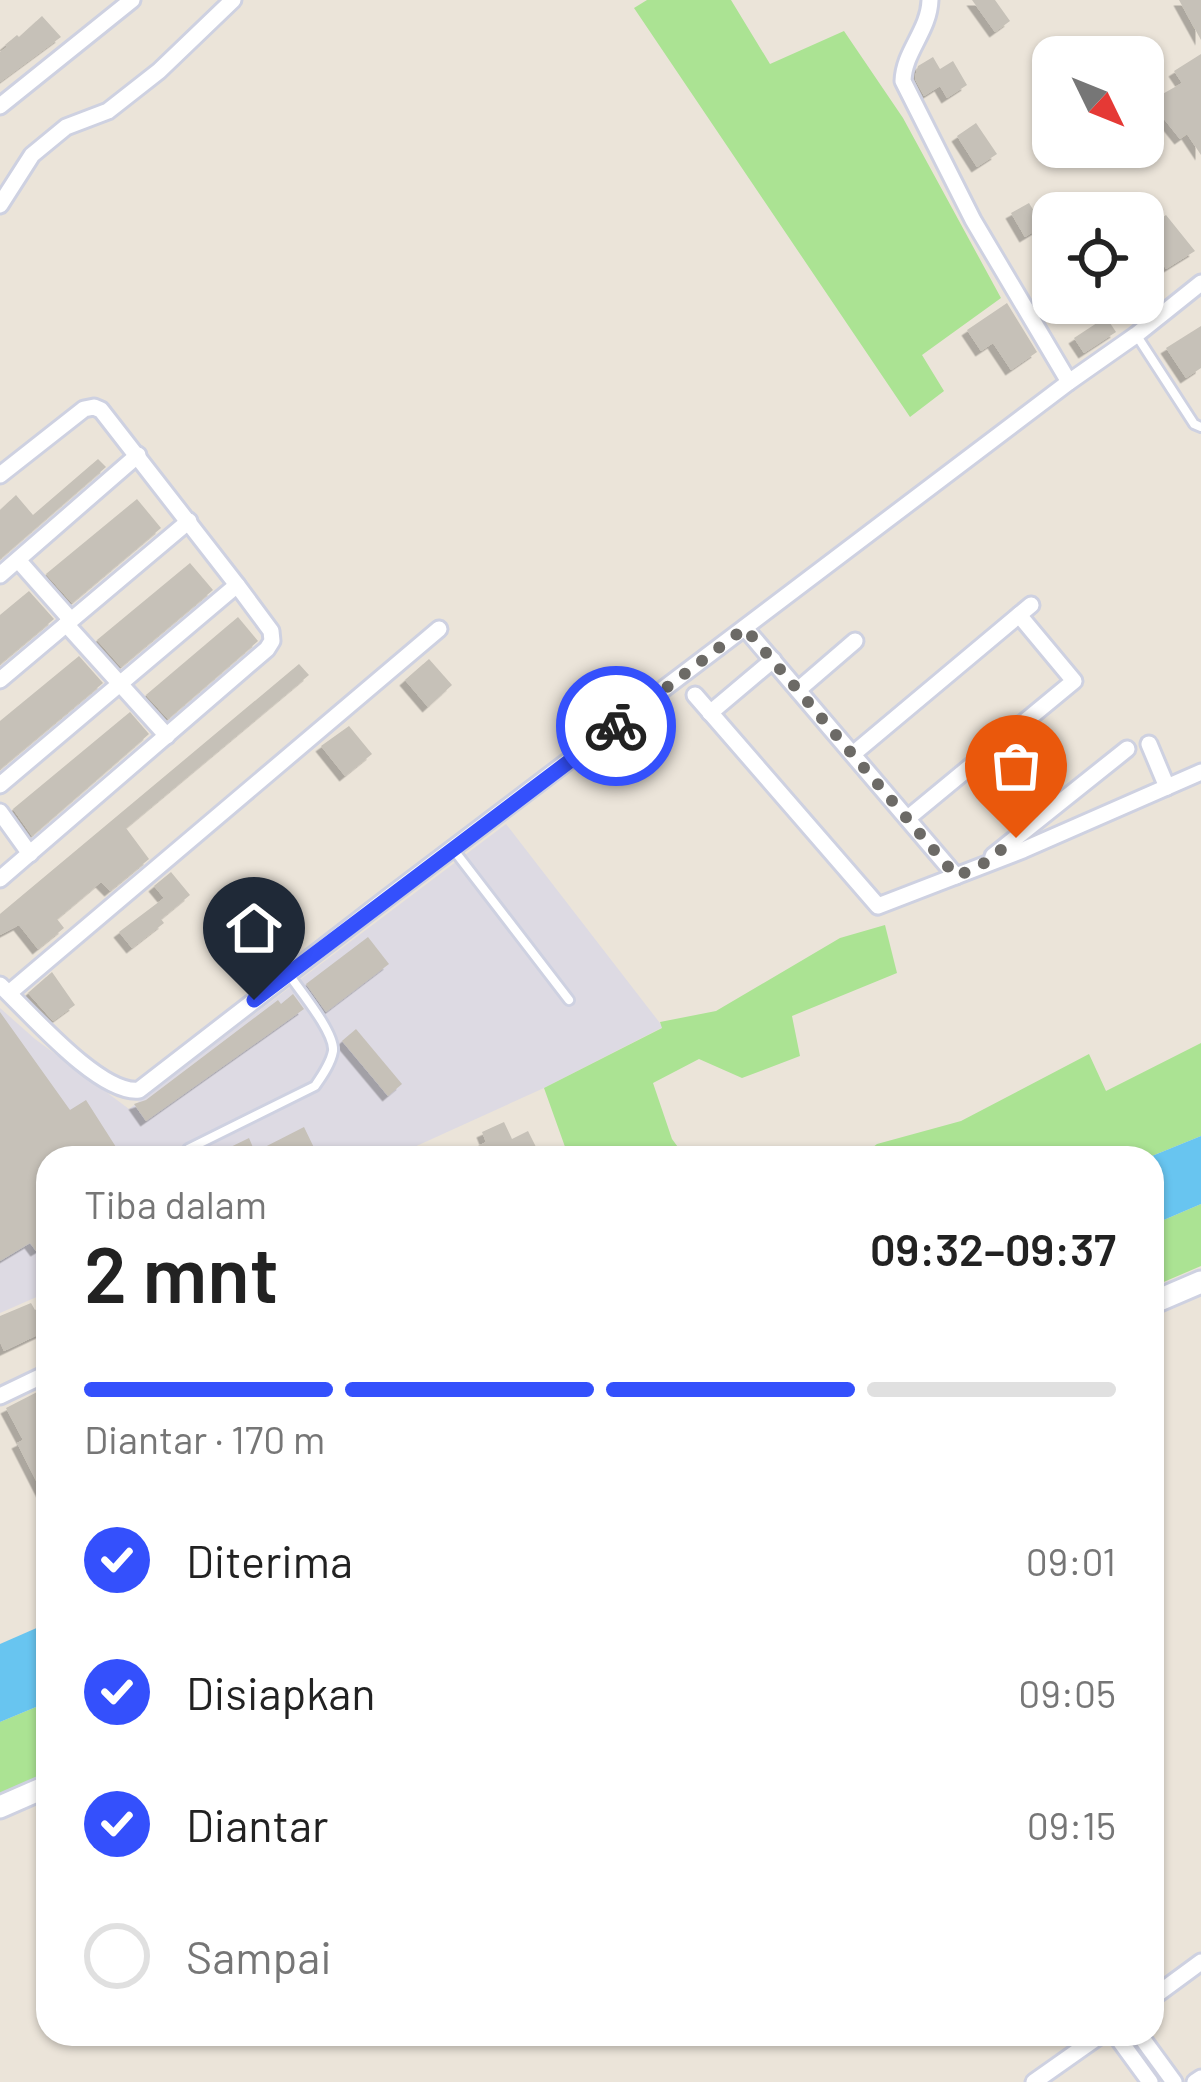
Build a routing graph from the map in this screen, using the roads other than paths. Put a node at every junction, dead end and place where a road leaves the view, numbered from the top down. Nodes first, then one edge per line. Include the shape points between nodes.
1 (132, 0) edge
2 (233, 0) edge
3 (930, 0) edge
4 (0, 82) edge
5 (5, 101) edge
6 (0, 205) edge
7 (1201, 283) edge
8 (1136, 335) junction
9 (1070, 382) junction
10 (1201, 428) edge
11 (139, 455) junction
12 (0, 475) edge
13 (189, 521) junction
14 (18, 560) junction
15 (0, 575) edge
16 (237, 585) junction
17 (68, 622) junction
18 (745, 628) junction
19 (439, 629) dead end
20 (855, 641) dead end
21 (772, 660) junction
22 (0, 680) edge
23 (120, 684) junction
24 (798, 690) junction
25 (695, 695) dead end
26 (710, 713) junction
27 (167, 736) junction
28 (1149, 744) dead end
29 (1127, 749) dead end
30 (853, 754) junction
31 (1201, 772) edge
32 (0, 785) edge
33 (1167, 787) junction
34 (0, 812) edge
35 (908, 818) junction
36 (453, 849) junction
37 (30, 854) junction
38 (979, 867) junction
39 (2, 874) edge
40 (956, 876) junction
41 (289, 975) junction
42 (4, 989) edge
43 (569, 1000) dead end
44 (194, 1146) edge
45 (1201, 1282) edge
46 (1164, 1298) edge
47 (36, 1379) edge
48 (0, 1396) edge
49 (36, 1791) edge
50 (0, 1807) edge
51 (1201, 1962) edge
52 (1164, 1989) edge
53 (1085, 2046) edge
54 (1124, 2046) edge
55 (1148, 2046) edge
56 (1034, 2082) edge
57 (1150, 2082) edge
58 (1174, 2082) edge

1 - 5 street
2 - 6 street via 108,111 66,127 32,155
3 - 9 street via 902,81
4 - 5 street
7 - 8 street
8 - 9 street
8 - 10 lane
9 - 18 street
11 - 12 street via 94,407
11 - 13 street
11 - 14 street
13 - 16 street
13 - 17 street
14 - 15 street
14 - 17 street
16 - 23 street
16 - 27 street via 272,641
17 - 22 street
17 - 23 street
18 - 21 street
18 - 36 street
19 - 42 street
20 - 24 street
21 - 24 street
21 - 26 street
23 - 27 street
23 - 32 street
24 - 30 street
25 - 26 street
26 - 40 street via 878,906
27 - 37 street
28 - 33 street
29 - 38 street
30 - 35 street
30 - 35 street via 1025,610 1074,681
31 - 33 street
33 - 38 street
34 - 37 street
35 - 40 street
36 - 41 street
36 - 43 lane
37 - 39 street
38 - 40 street
41 - 42 street via 128,1091 95,1074
41 - 44 lane via 330,1035 325,1071 315,1086
45 - 46 main road
47 - 48 street
49 - 50 main road
51 - 52 street
53 - 56 street
54 - 57 street
55 - 58 street

